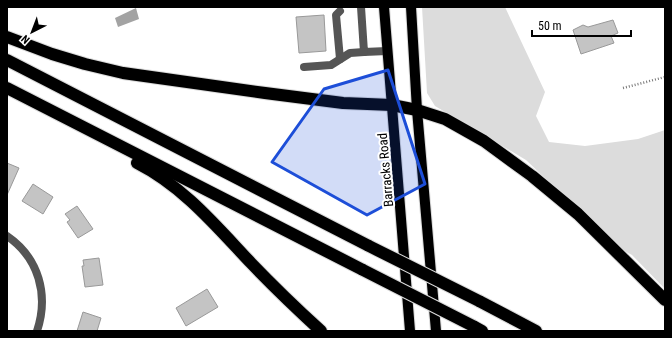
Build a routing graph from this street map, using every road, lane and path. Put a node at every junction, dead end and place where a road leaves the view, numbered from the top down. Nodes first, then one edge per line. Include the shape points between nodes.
1 (361, 7) edge
2 (384, 7) edge
3 (411, 7) edge
4 (340, 11) dead end
5 (7, 37) edge
6 (387, 51) junction
7 (364, 52) junction
8 (340, 59) junction
9 (7, 60) edge
10 (304, 67) dead end
11 (665, 77) edge
12 (7, 88) edge
13 (623, 88) dead end
14 (392, 105) junction
15 (417, 110) junction
16 (60, 115) junction
17 (7, 236) edge
18 (665, 300) edge
19 (477, 329) edge
20 (37, 331) edge
21 (322, 331) edge
22 (410, 331) edge
23 (436, 331) edge
24 (536, 331) edge

1 - 7 street via 359,22
2 - 6 main road, Barracks Road
3 - 15 main road
4 - 8 street via 336,15 340,36
5 - 14 highway via 52,54 123,73 343,103
6 - 7 street
6 - 14 main road, Barracks Road
7 - 8 street via 350,53
8 - 10 street via 331,65
9 - 24 highway, bridge
11 - 13 path
12 - 16 highway
14 - 15 highway
14 - 22 main road, Barracks Road
15 - 18 highway via 458,126 484,141 532,176 578,214
15 - 23 main road
16 - 19 highway, bridge
16 - 21 highway via 105,146 169,182 196,205 272,285
17 - 20 street via 24,251 38,275 43,302

